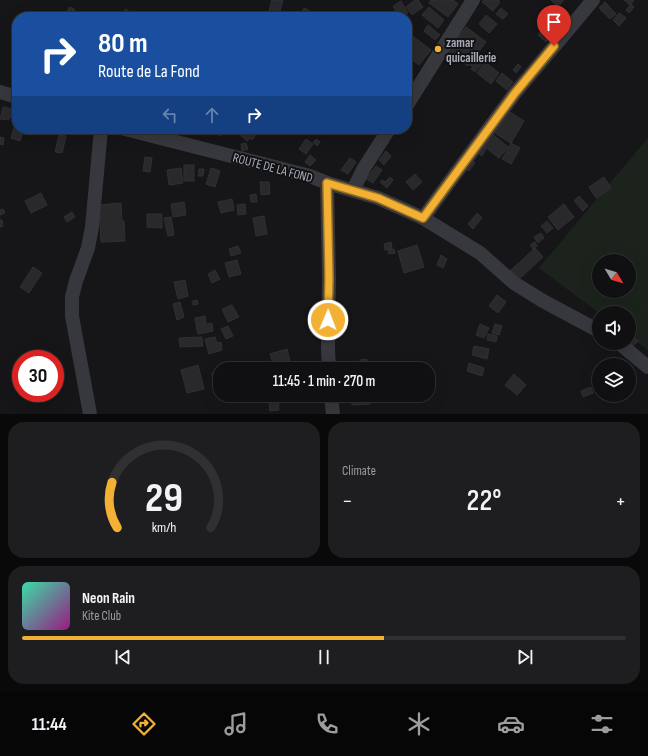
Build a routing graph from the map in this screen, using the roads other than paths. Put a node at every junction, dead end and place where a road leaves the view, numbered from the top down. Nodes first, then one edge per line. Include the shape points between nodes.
1 (473, 0) edge
2 (593, 0) edge
3 (0, 92) edge
4 (12, 96) edge
5 (412, 97) edge
6 (101, 134) edge
7 (145, 134) edge
8 (386, 134) edge
9 (327, 183) junction
10 (353, 190) junction
11 (423, 218) junction
12 (592, 327) edge
13 (626, 350) edge
14 (329, 362) edge
15 (648, 368) edge
16 (332, 402) edge
17 (90, 414) edge
18 (333, 414) edge

1 - 5 street
2 - 11 street via 515,93
3 - 4 street
6 - 17 street via 92,227 72,297 72,316
7 - 9 street, ROUTE DE LA FOND via 310,176
8 - 10 street
9 - 10 street, ROUTE DE LA FOND
9 - 14 street
10 - 11 street, ROUTE DE LA FOND
11 - 12 street, ROUTE DE LA FOND via 480,253 514,283
13 - 15 street
16 - 18 street

